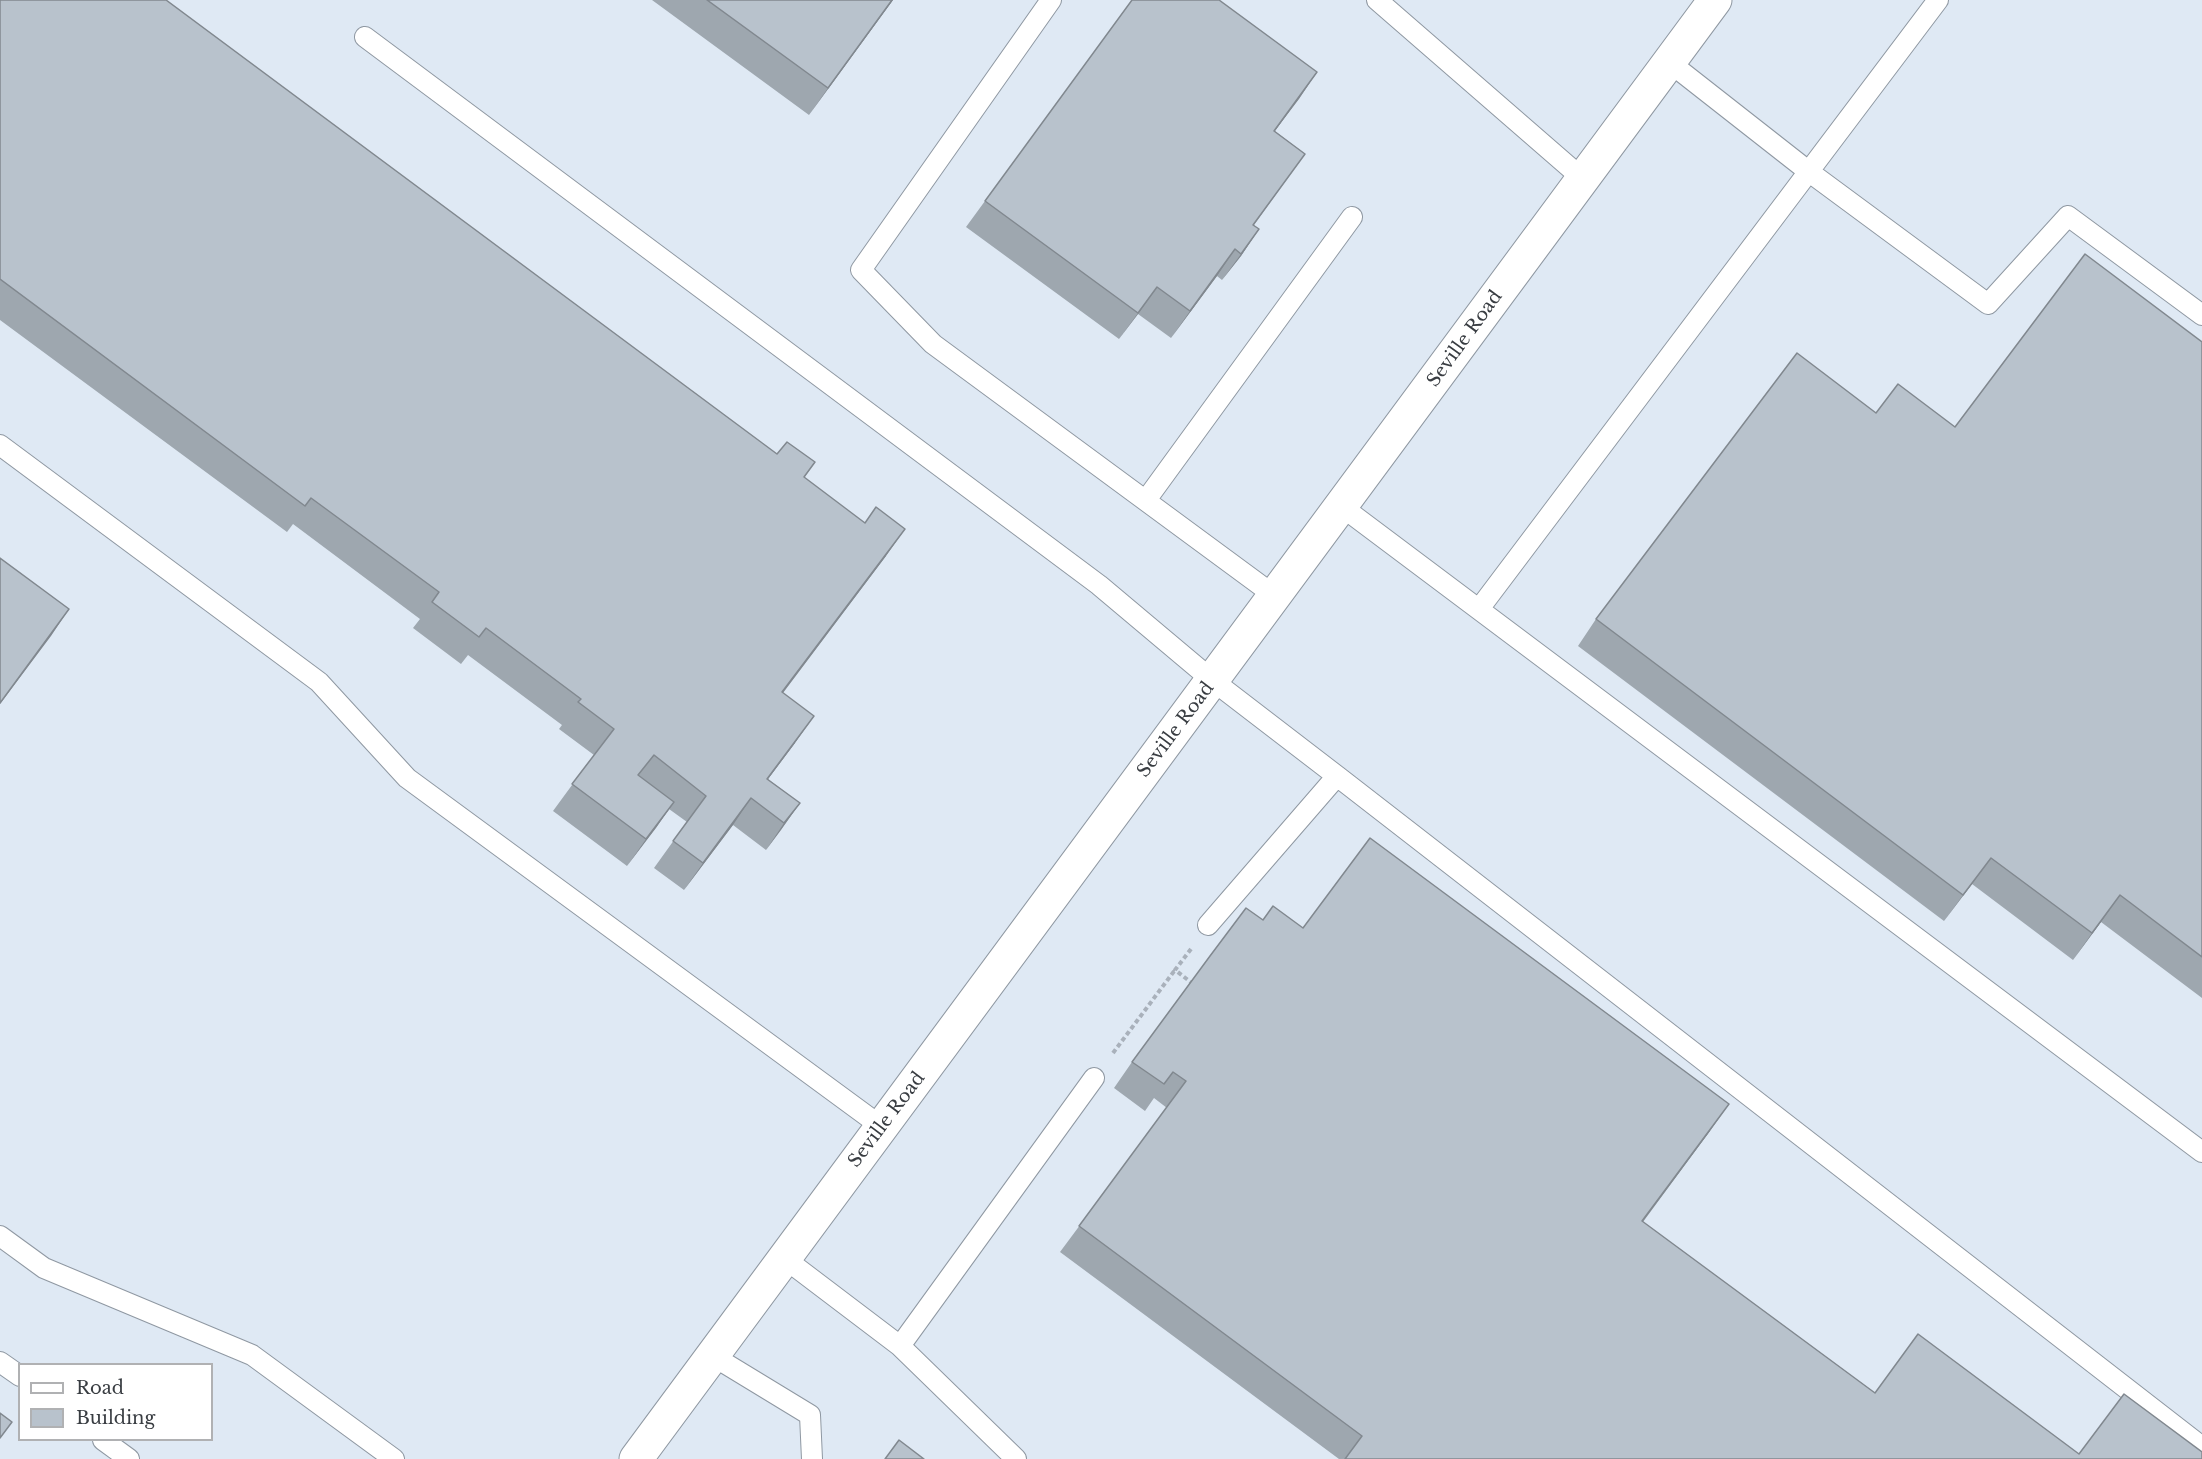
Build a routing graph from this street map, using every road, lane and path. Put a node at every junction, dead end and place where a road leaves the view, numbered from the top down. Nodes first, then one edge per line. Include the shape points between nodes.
1 (1051, 0) edge
2 (1377, 0) edge
3 (1715, 0) edge
4 (1938, 0) edge
5 (365, 37) dead end
6 (1669, 62) junction
7 (1808, 171) junction
8 (1583, 179) junction
9 (1352, 216) dead end
10 (2202, 315) edge
11 (0, 445) edge
12 (1146, 500) junction
13 (1341, 506) junction
14 (1275, 596) junction
15 (1479, 609) junction
16 (1212, 680) junction
17 (1337, 776) junction
18 (1209, 925) joint
19 (1175, 970) junction
20 (1192, 982) edge
21 (1094, 1078) joint
22 (882, 1127) junction
23 (2202, 1152) edge
24 (0, 1236) edge
25 (784, 1258) junction
26 (900, 1346) junction
27 (713, 1356) junction
28 (0, 1362) edge
29 (18, 1375) edge
30 (104, 1441) edge
31 (2202, 1447) edge
32 (129, 1459) edge
33 (394, 1459) edge
34 (636, 1459) edge
35 (813, 1459) edge
36 (1016, 1459) edge

1 - 12 lane via 861,270 933,344
2 - 8 lane
3 - 6 street, Seville Road
4 - 7 lane
5 - 16 lane via 1089,578
6 - 7 lane
6 - 8 street, Seville Road
7 - 10 lane via 1988,304 2068,216
7 - 15 lane
8 - 13 street, Seville Road
9 - 12 lane
11 - 22 lane via 319,682 407,778
12 - 14 lane
13 - 14 street, Seville Road
13 - 15 lane
14 - 16 street, Seville Road
15 - 23 lane
16 - 17 lane
16 - 22 street, Seville Road
17 - 18 lane
17 - 31 lane
18 - 19 path
19 - 20 path
19 - 21 path
21 - 26 lane
22 - 25 street, Seville Road
24 - 33 lane via 44,1268 252,1355
25 - 26 lane
25 - 27 street, Seville Road
26 - 36 lane
27 - 34 street, Seville Road
27 - 35 lane via 810,1414
28 - 29 lane
30 - 32 lane

